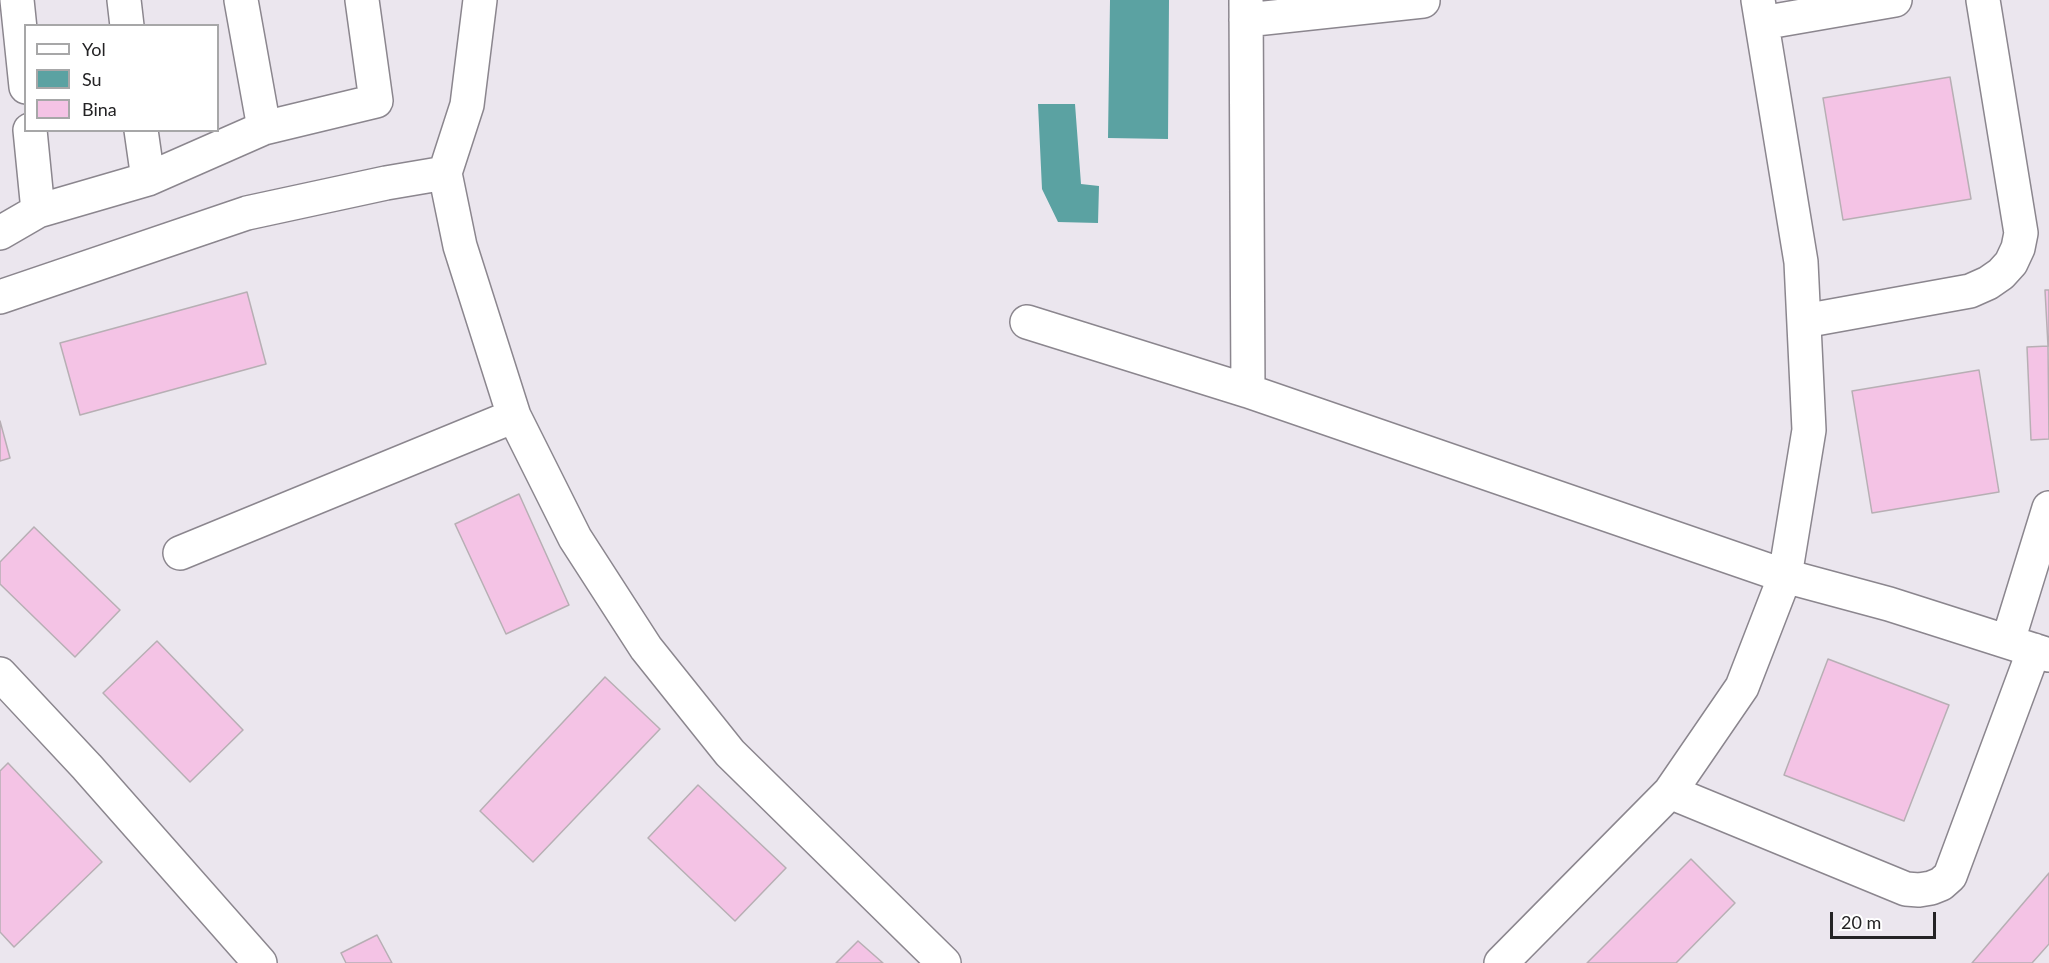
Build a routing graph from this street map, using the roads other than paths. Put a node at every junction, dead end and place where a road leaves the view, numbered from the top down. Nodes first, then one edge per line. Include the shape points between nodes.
1 (16, 0) edge
2 (124, 0) edge
3 (241, 0) edge
4 (362, 0) edge
5 (480, 0) edge
6 (1895, 0) edge
7 (1983, 0) edge
8 (1423, 1) edge
9 (1246, 10) edge
10 (1760, 12) edge
11 (128, 24) edge
12 (24, 70) edge
13 (264, 128) junction
14 (30, 132) edge
15 (141, 132) edge
16 (445, 173) junction
17 (148, 179) junction
18 (38, 212) junction
19 (0, 233) edge
20 (0, 297) edge
21 (1804, 321) junction
22 (1027, 322) dead end
23 (1248, 391) junction
24 (514, 416) junction
25 (2049, 508) edge
26 (180, 553) dead end
27 (1785, 576) junction
28 (2030, 649) edge
29 (0, 674) edge
30 (1670, 792) junction
31 (260, 963) edge
32 (944, 963) edge
33 (1501, 963) edge

1 - 12 street
2 - 11 street
3 - 13 street
4 - 13 street via 376,101
5 - 16 street via 467,105
6 - 10 street
7 - 21 street via 2021,233 2010,263 2001,274 1970,291
8 - 9 street
9 - 23 street
10 - 21 street via 1802,262
13 - 17 street
14 - 18 street
15 - 17 street
16 - 20 street via 248,213
16 - 24 street via 460,246
17 - 18 street
18 - 19 street
21 - 27 street via 1809,430
22 - 23 street
23 - 27 street
24 - 26 street
24 - 32 street via 575,538 646,648 730,753
25 - 28 street
27 - 28 street via 1890,604
27 - 30 street via 1742,687
28 - 30 street via 1950,876 1931,888 1906,889
29 - 31 street
30 - 33 street

